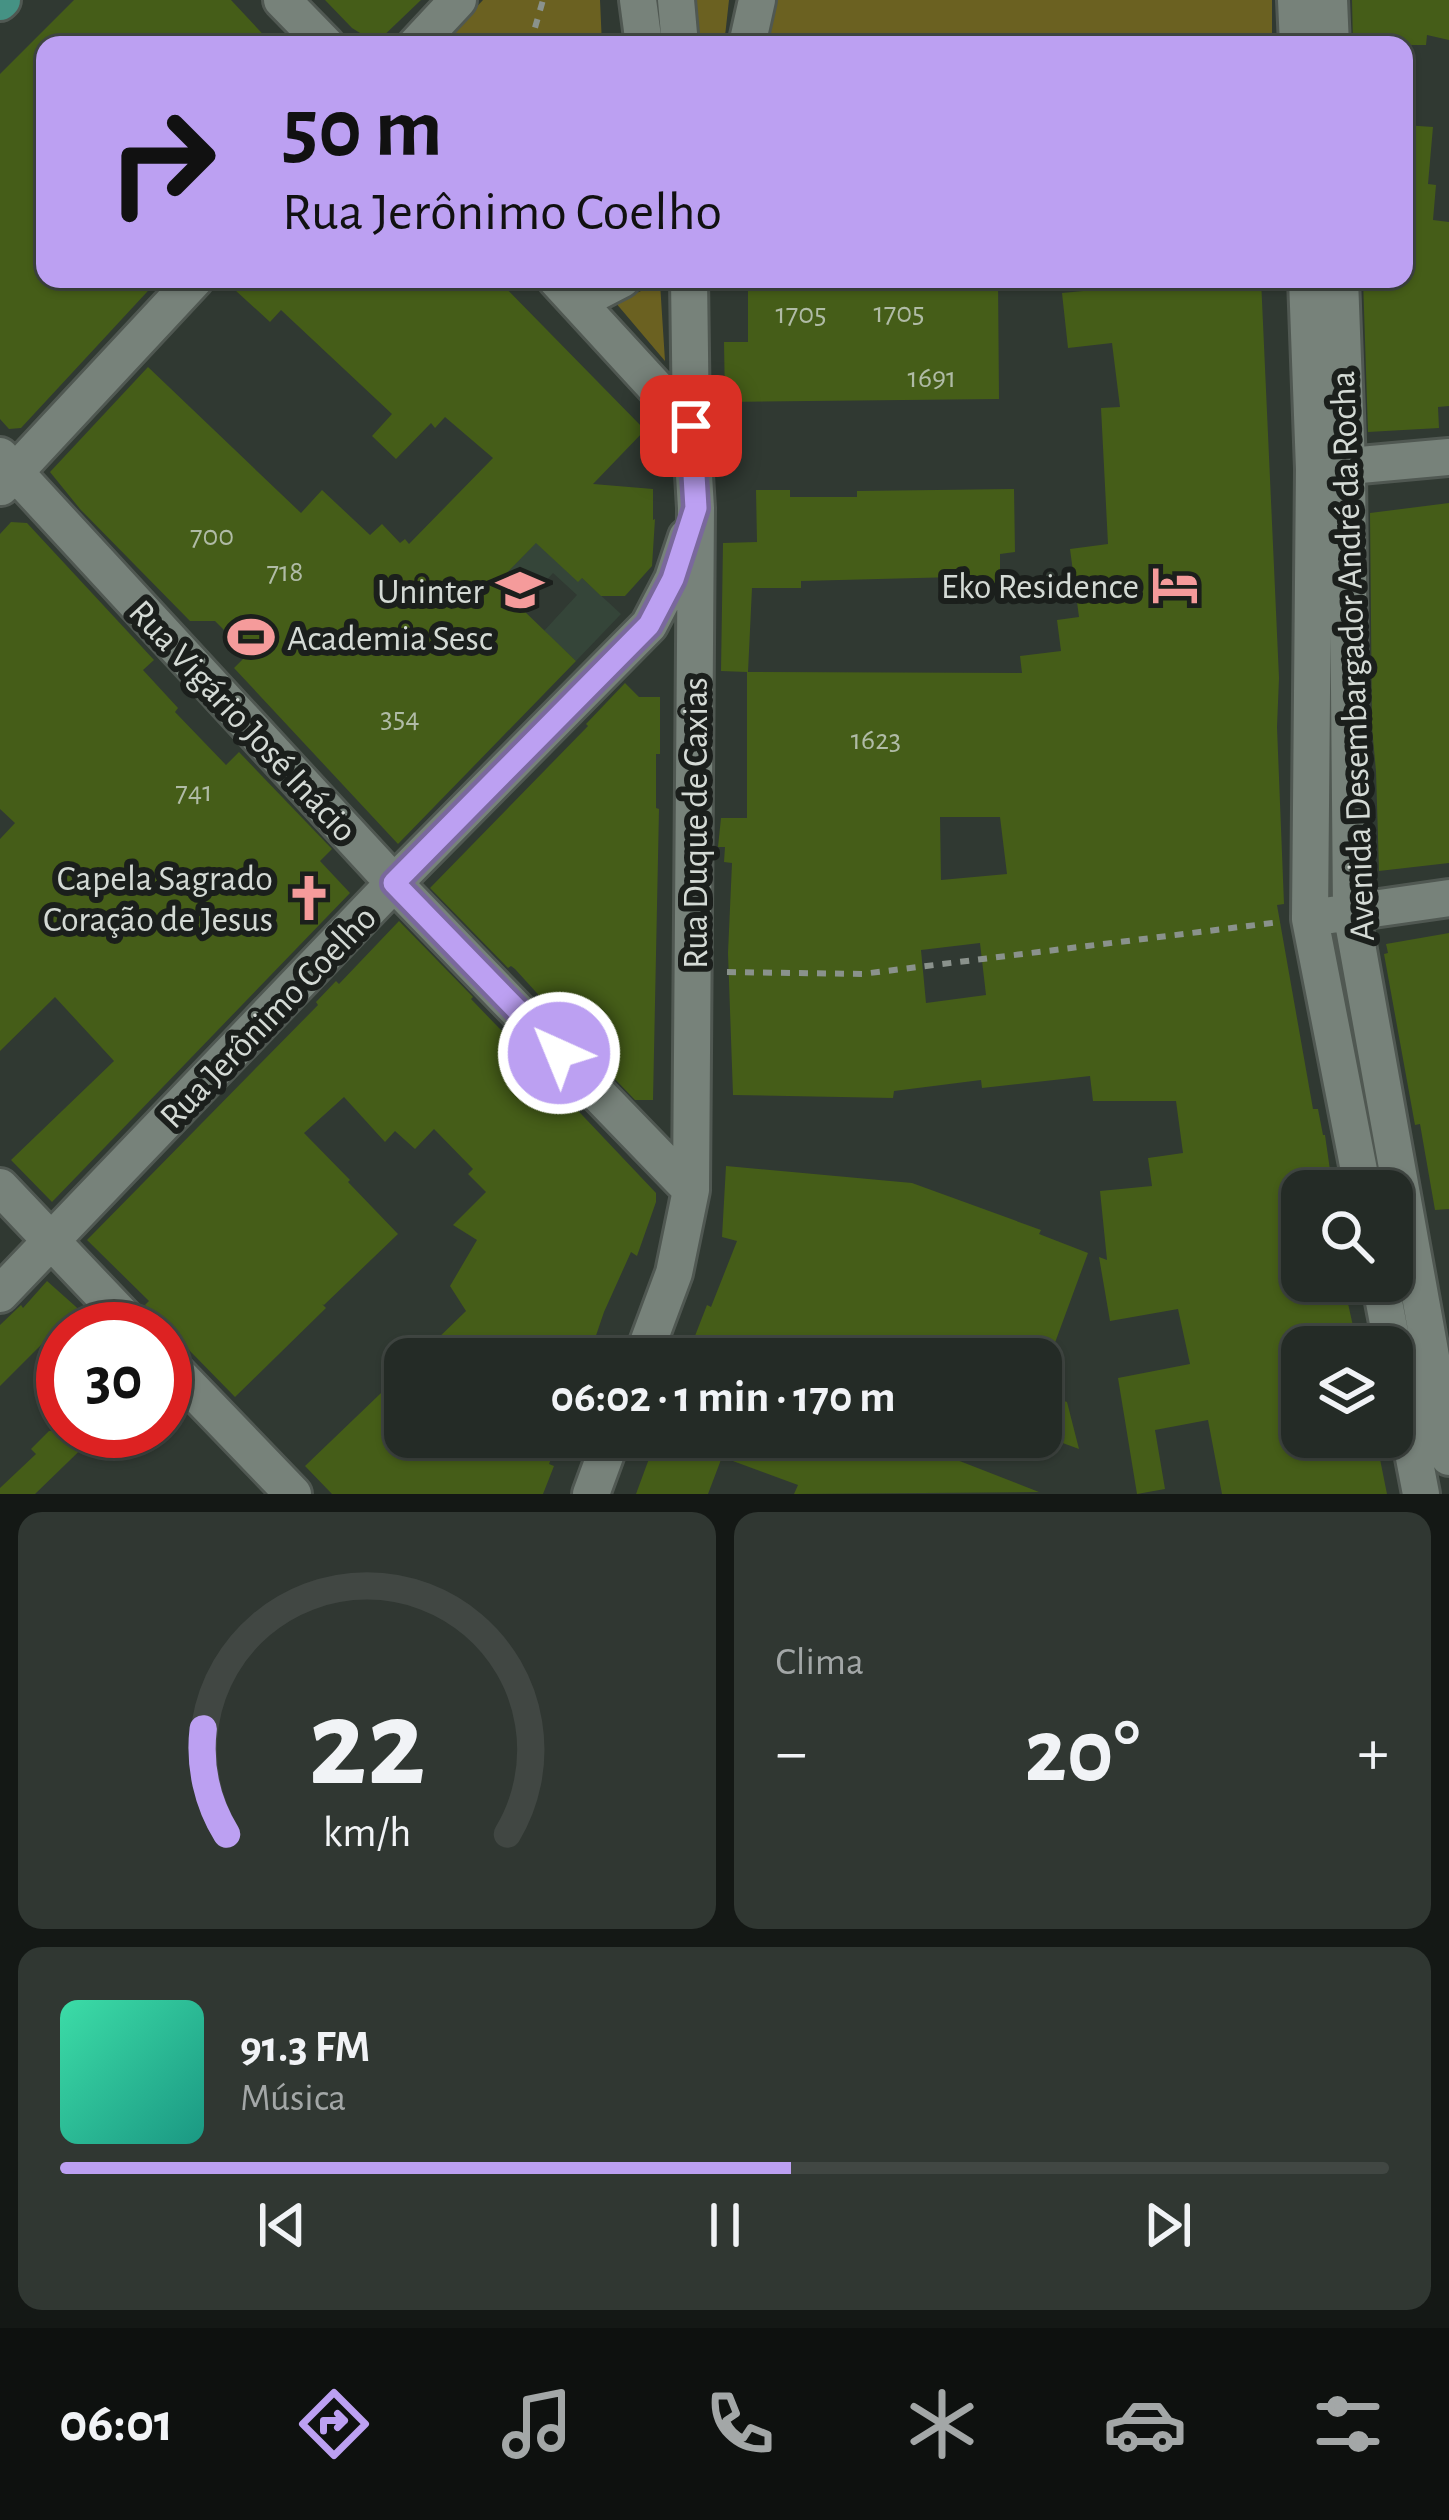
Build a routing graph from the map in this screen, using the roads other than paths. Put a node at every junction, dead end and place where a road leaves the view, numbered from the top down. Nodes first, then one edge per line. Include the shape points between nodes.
1 (283, 0) edge
2 (458, 0) edge
3 (638, 0) edge
4 (676, 0) edge
5 (757, 0) edge
6 (1296, 0) edge
7 (1329, 0) edge
8 (317, 36) edge
9 (424, 36) edge
10 (643, 36) edge
11 (679, 36) edge
12 (749, 36) edge
13 (1298, 36) edge
14 (1331, 36) edge
15 (186, 288) edge
16 (564, 288) edge
17 (1307, 288) edge
18 (1340, 288) edge
19 (692, 290) edge
20 (691, 426) junction
21 (1449, 457) edge
22 (1330, 468) junction
23 (5, 472) edge
24 (696, 508) junction
25 (394, 883) junction
26 (1449, 898) edge
27 (1351, 911) junction
28 (1310, 919) junction
29 (1359, 1170) edge
30 (0, 1187) edge
31 (691, 1190) junction
32 (52, 1241) junction
33 (0, 1294) edge
34 (110, 1302) edge
35 (1384, 1302) edge
36 (649, 1338) edge
37 (192, 1389) edge
38 (1449, 1456) edge
39 (604, 1458) edge
40 (293, 1494) edge
41 (591, 1494) edge
42 (1421, 1494) edge

1 - 8 street
2 - 9 street
3 - 10 street
4 - 11 street
5 - 12 street
6 - 13 street
7 - 14 street
15 - 23 street
16 - 20 street
17 - 22 street, Avenida Desembargador André da Rocha
18 - 22 street, Avenida Desembargador André da Rocha
19 - 20 street, Rua Duque de Caxias
20 - 24 street, Rua Duque de Caxias
21 - 22 street
22 - 27 street, Avenida Desembargador André da Rocha
22 - 28 street, Avenida Desembargador André da Rocha
23 - 25 street, Rua Vigário José Inácio
24 - 25 street, Rua Jerônimo Coelho via 649,625
24 - 31 street, Rua Duque de Caxias
25 - 31 street, Rua Vigário José Inácio
25 - 32 street, Rua Jerônimo Coelho
26 - 27 street
27 - 28 street
27 - 38 street, Avenida Desembargador André da Rocha
28 - 29 street, Avenida Desembargador André da Rocha
30 - 32 street
31 - 36 street, Rua Duque de Caxias via 674,1273
32 - 33 street, Rua Jerônimo Coelho
32 - 34 street
35 - 42 street
37 - 40 street
39 - 41 street

